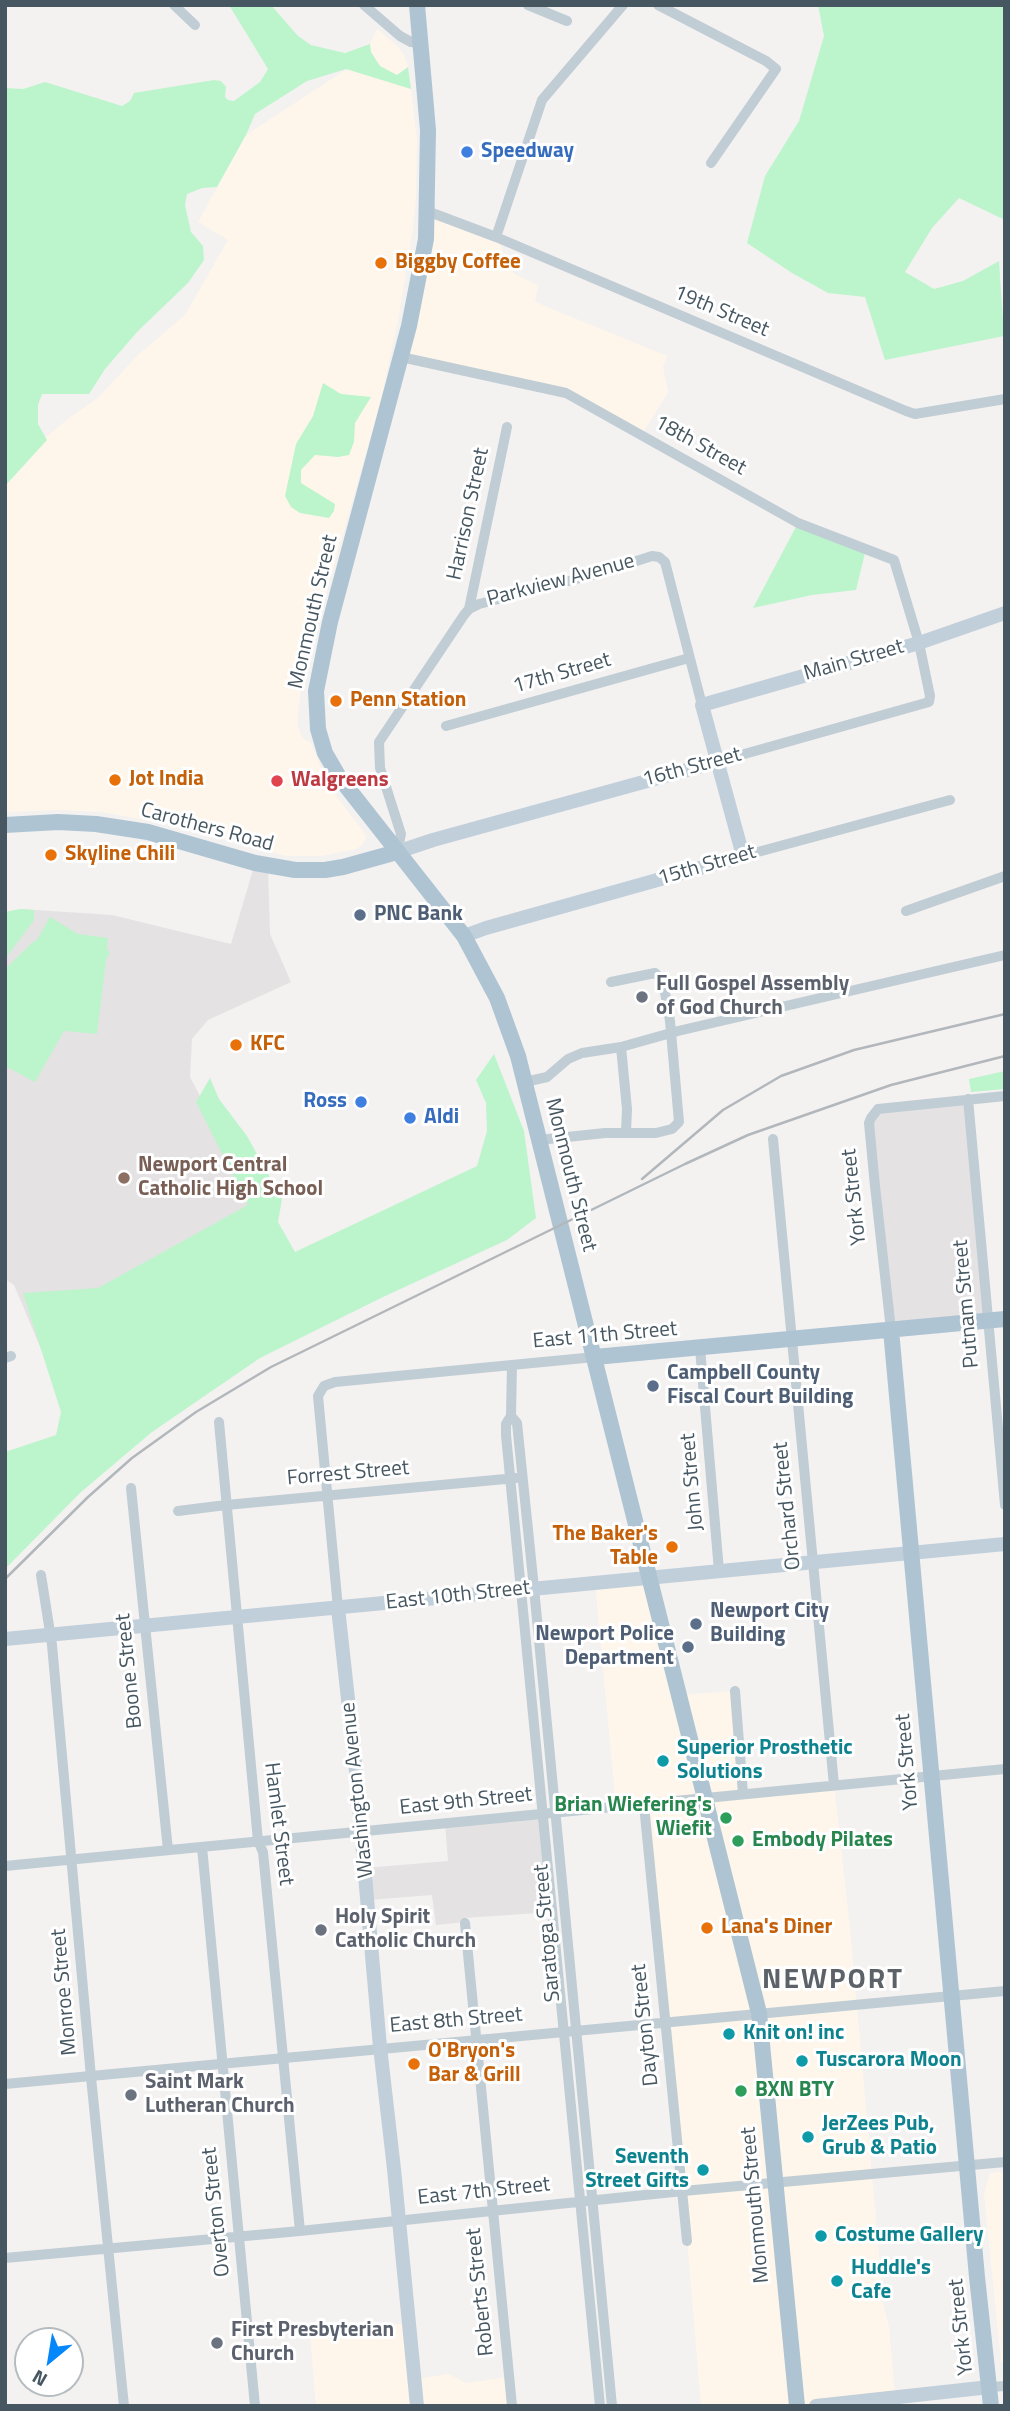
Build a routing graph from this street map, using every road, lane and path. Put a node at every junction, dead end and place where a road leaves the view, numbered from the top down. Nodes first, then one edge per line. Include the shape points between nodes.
1 (174, 5) edge
2 (364, 5) edge
3 (416, 5) edge
4 (623, 5) edge
5 (658, 5) edge
6 (528, 6) edge
7 (567, 21) dead end
8 (195, 25) dead end
9 (420, 43) junction
10 (711, 163) dead end
11 (427, 211) junction
12 (496, 237) junction
13 (401, 357) junction
14 (1005, 399) edge
15 (507, 427) dead end
16 (469, 608) junction
17 (1005, 613) edge
18 (919, 643) junction
19 (689, 658) junction
20 (702, 705) junction
21 (446, 726) dead end
22 (716, 762) junction
23 (950, 800) dead end
24 (5, 825) edge
25 (397, 852) junction
26 (743, 856) junction
27 (1005, 876) edge
28 (906, 911) dead end
29 (464, 936) junction
30 (1005, 955) edge
31 (611, 982) dead end
32 (671, 1033) junction
33 (621, 1047) junction
34 (525, 1082) junction
35 (1005, 1096) edge
36 (968, 1100) junction
37 (626, 1132) junction
38 (773, 1139) dead end
39 (539, 1140) junction
40 (996, 1320) edge
41 (891, 1330) junction
42 (791, 1340) junction
43 (700, 1348) junction
44 (595, 1357) junction
45 (512, 1365) junction
46 (324, 1386) joint
47 (511, 1416) junction
48 (219, 1422) dead end
49 (522, 1478) junction
50 (509, 1479) junction
51 (131, 1488) dead end
52 (327, 1496) junction
53 (226, 1505) junction
54 (1005, 1505) edge
55 (178, 1511) dead end
56 (1005, 1544) edge
57 (911, 1553) junction
58 (813, 1562) junction
59 (719, 1570) junction
60 (41, 1575) dead end
61 (650, 1577) junction
62 (528, 1588) junction
63 (338, 1608) junction
64 (237, 1617) junction
65 (145, 1625) junction
66 (51, 1635) junction
67 (5, 1639) edge
68 (735, 1691) dead end
69 (1005, 1769) edge
70 (930, 1776) junction
71 (834, 1785) junction
72 (743, 1794) junction
73 (705, 1798) junction
74 (643, 1805) junction
75 (556, 1812) junction
76 (543, 1814) junction
77 (362, 1831) junction
78 (258, 1841) junction
79 (202, 1847) junction
80 (168, 1850) junction
81 (73, 1859) junction
82 (5, 1866) edge
83 (465, 1923) dead end
84 (1005, 1991) edge
85 (952, 1995) junction
86 (759, 2013) junction
87 (664, 2022) junction
88 (576, 2030) junction
89 (563, 2031) junction
90 (475, 2039) junction
91 (380, 2047) junction
92 (283, 2057) junction
93 (221, 2062) junction
94 (91, 2077) junction
95 (5, 2084) edge
96 (1005, 2162) edge
97 (967, 2166) junction
98 (775, 2184) junction
99 (683, 2191) junction
100 (593, 2199) junction
101 (580, 2201) junction
102 (492, 2210) junction
103 (399, 2220) junction
104 (300, 2231) junction
105 (239, 2236) junction
106 (687, 2241) dead end
107 (108, 2249) junction
108 (5, 2258) edge
109 (997, 2387) edge
110 (124, 2406) edge
111 (255, 2406) edge
112 (417, 2406) edge
113 (512, 2406) edge
114 (600, 2406) edge
115 (612, 2406) edge
116 (797, 2406) edge
117 (816, 2406) edge
118 (991, 2406) edge

1 - 8 street
2 - 9 street via 400,36
3 - 9 main road
4 - 12 street via 542,100
5 - 10 street via 776,69
6 - 7 street
9 - 11 main road via 428,130
11 - 12 street, 19th Street
11 - 13 main road via 426,239
12 - 14 street, 19th Street via 915,414
13 - 18 street, 18th Street via 566,393 798,523 891,558
13 - 25 main road, Monmouth Street via 368,485 372,497 352,572 341,584 316,691 325,753
15 - 16 street, Harrison Street
16 - 19 street, Parkview Avenue via 656,556 664,562
16 - 25 street, Parkview Avenue via 378,746 380,768 401,834
17 - 18 street, Main Street
18 - 20 street, Main Street
18 - 22 street, 16th Street via 929,702
19 - 20 street, Parkview Avenue
19 - 21 street, 17th Street
20 - 22 street, Parkview Avenue
22 - 25 street, 16th Street
22 - 26 street, Parkview Avenue
23 - 26 street, 15th Street
24 - 25 main road, Carothers Road via 108,825 295,870 343,867
25 - 29 main road, Monmouth Street
26 - 29 street, 15th Street
27 - 28 street
29 - 34 main road, Monmouth Street via 497,998
30 - 32 street
31 - 32 street via 655,973 666,988
32 - 33 street
32 - 37 street via 680,1118 677,1126 656,1132
33 - 34 street via 582,1053 547,1077
33 - 37 street
34 - 39 main road, Monmouth Street
35 - 36 street
36 - 40 street, Putnam Street
36 - 41 street, York Street via 878,1109 869,1123
37 - 39 street
38 - 42 street, Orchard Street
39 - 44 main road, Monmouth Street
40 - 41 main road, East 11th Street
40 - 54 street, Putnam Street
41 - 42 main road, East 11th Street
41 - 57 main road, York Street
42 - 43 main road, East 11th Street
42 - 58 street, Orchard Street
43 - 44 main road, East 11th Street
43 - 59 street, John Street
44 - 45 street, East 11th Street
44 - 61 main road, Monmouth Street
45 - 46 street, East 11th Street
45 - 47 street, Saratoga Street
46 - 52 street, Washington Avenue via 318,1396
47 - 49 street, Saratoga Street via 517,1423
47 - 50 street, Saratoga Street via 506,1423
48 - 53 street, Hamlet Street
49 - 50 street, Forrest Street
49 - 62 street, Saratoga Street
50 - 52 street, Forrest Street
50 - 62 street, Saratoga Street
51 - 65 street, Boone Street
52 - 53 street, Forrest Street
52 - 63 street, Washington Avenue
53 - 55 street, Forrest Street
53 - 64 street, Hamlet Street
56 - 57 street, East 10th Street
57 - 58 street, East 10th Street
57 - 70 main road, York Street
58 - 59 street, East 10th Street
58 - 71 street, Orchard Street
59 - 61 street, East 10th Street
60 - 66 street, Monroe Street
61 - 62 street, East 10th Street
61 - 73 main road, Monmouth Street
62 - 63 street, East 10th Street
62 - 75 street, Saratoga Street
62 - 76 street, Saratoga Street
63 - 64 street, East 10th Street
63 - 77 street, Washington Avenue
64 - 65 street, East 10th Street
64 - 78 street, Hamlet Street
65 - 66 street, East 10th Street
65 - 80 street, Boone Street
66 - 67 street, East 10th Street
66 - 81 street, Monroe Street
68 - 72 street
69 - 70 street, East 9th Street
70 - 71 street, East 9th Street
70 - 85 main road, York Street
71 - 72 street, East 9th Street
72 - 73 street, East 9th Street
73 - 74 street, East 9th Street
73 - 86 main road, Monmouth Street
74 - 75 street, East 9th Street
74 - 87 street, Dayton Street
75 - 76 street, East 9th Street
75 - 88 street, Saratoga Street
76 - 77 street, East 9th Street
76 - 89 street, Saratoga Street
77 - 78 street, East 9th Street
77 - 91 street, Washington Avenue
78 - 79 street, East 9th Street
78 - 92 street, Hamlet Street via 263,1852
79 - 80 street, East 9th Street
79 - 93 street, Overton Street
80 - 81 street, East 9th Street
81 - 82 street, East 9th Street
81 - 94 street, Monroe Street
83 - 90 street, Roberts Street
84 - 85 street, East 8th Street
85 - 86 street, East 8th Street
85 - 97 main road, York Street
86 - 87 street, East 8th Street
86 - 98 main road, Monmouth Street
87 - 88 street, East 8th Street
87 - 99 street, Dayton Street
88 - 89 street, East 8th Street
88 - 100 street, Saratoga Street
89 - 90 street, East 8th Street
89 - 101 street, Saratoga Street
90 - 91 street, East 8th Street
90 - 102 street, Roberts Street
91 - 92 street, East 8th Street
91 - 103 street, Washington Avenue
92 - 93 street, East 8th Street
92 - 104 street, Hamlet Street
93 - 94 street, East 8th Street
93 - 105 street, Overton Street
94 - 95 street, East 8th Street
94 - 107 street, Monroe Street
96 - 97 street, East 7th Street
97 - 98 street, East 7th Street
97 - 109 main road, York Street
98 - 99 street, East 7th Street
98 - 116 main road, Monmouth Street
99 - 100 street, East 7th Street
99 - 106 street, Dayton Street
100 - 101 street, East 7th Street
100 - 115 street, Saratoga Street
101 - 102 street, East 7th Street
101 - 114 street, Saratoga Street
102 - 103 street, East 7th Street
102 - 113 street, Roberts Street
103 - 104 street, East 7th Street
103 - 112 street, Washington Avenue
104 - 105 street, East 7th Street
105 - 107 street, East 7th Street
105 - 111 street, Overton Street
107 - 108 street, East 7th Street
107 - 110 street, Monroe Street
109 - 117 street
109 - 118 main road, York Street

